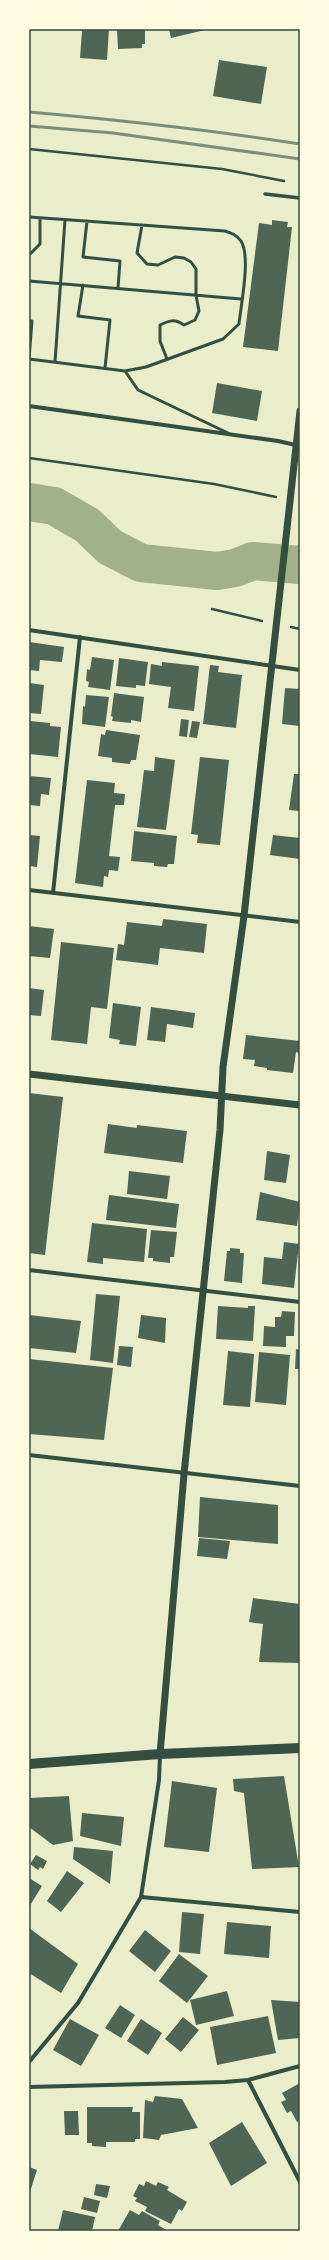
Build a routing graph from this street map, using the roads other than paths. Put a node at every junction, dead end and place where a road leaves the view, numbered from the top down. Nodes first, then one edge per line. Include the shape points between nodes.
1 (264, 194) dead end
2 (300, 198) edge
3 (29, 217) edge
4 (40, 218) junction
5 (65, 220) junction
6 (87, 221) junction
7 (142, 225) junction
8 (29, 255) edge
9 (29, 281) edge
10 (60, 283) junction
11 (83, 285) junction
12 (118, 288) junction
13 (196, 295) junction
14 (241, 299) junction
15 (29, 321) edge
16 (29, 359) edge
17 (167, 359) junction
18 (55, 362) junction
19 (106, 368) junction
20 (125, 371) junction
21 (29, 406) edge
22 (300, 411) edge
23 (229, 434) junction
24 (298, 446) edge
25 (29, 630) edge
26 (80, 637) junction
27 (272, 666) junction
28 (300, 670) edge
29 (29, 890) edge
30 (53, 893) junction
31 (244, 916) junction
32 (300, 922) edge
33 (29, 1074) edge
34 (222, 1096) junction
35 (300, 1106) edge
36 (29, 1270) edge
37 (204, 1292) junction
38 (300, 1302) edge
39 (29, 1455) edge
40 (184, 1474) junction
41 (300, 1486) edge
42 (300, 1748) edge
43 (160, 1754) junction
44 (29, 1764) edge
45 (141, 1897) junction
46 (300, 1912) edge
47 (29, 2062) edge
48 (300, 2066) edge
49 (248, 2080) junction
50 (29, 2088) edge
51 (300, 2182) edge

1 - 2 street
3 - 4 lane
4 - 5 lane
4 - 8 lane via 40,244
5 - 6 lane
5 - 10 lane
6 - 7 lane
6 - 12 lane via 83,257 120,261
7 - 13 lane via 137,253 147,264 165,264 175,257 191,262 196,269
7 - 14 lane via 225,231 235,235 240,240 245,254
9 - 10 lane
10 - 11 lane
10 - 18 lane
11 - 12 lane
11 - 19 lane via 78,316 110,320
12 - 13 lane
13 - 14 lane
13 - 17 lane via 199,311 195,320 184,325 176,320 160,325 160,341
14 - 17 lane via 239,324 223,339
15 - 16 lane via 32,321
16 - 18 lane
17 - 20 lane
18 - 19 lane
19 - 20 lane
20 - 23 lane via 138,390
21 - 23 street
22 - 24 street
23 - 24 street
24 - 27 street via 293,463
25 - 26 street
26 - 27 street
26 - 30 street
27 - 28 street
27 - 31 street
29 - 30 street
30 - 31 street
31 - 32 street
31 - 34 street via 223,1066
33 - 34 street
34 - 35 street
34 - 37 street
36 - 37 street
37 - 38 street
37 - 40 street
39 - 40 street
40 - 41 street
40 - 43 street
42 - 43 main road
43 - 44 main road
43 - 45 street via 159,1780
45 - 46 street
45 - 47 street via 78,2003
48 - 49 street
49 - 50 street
49 - 51 street

